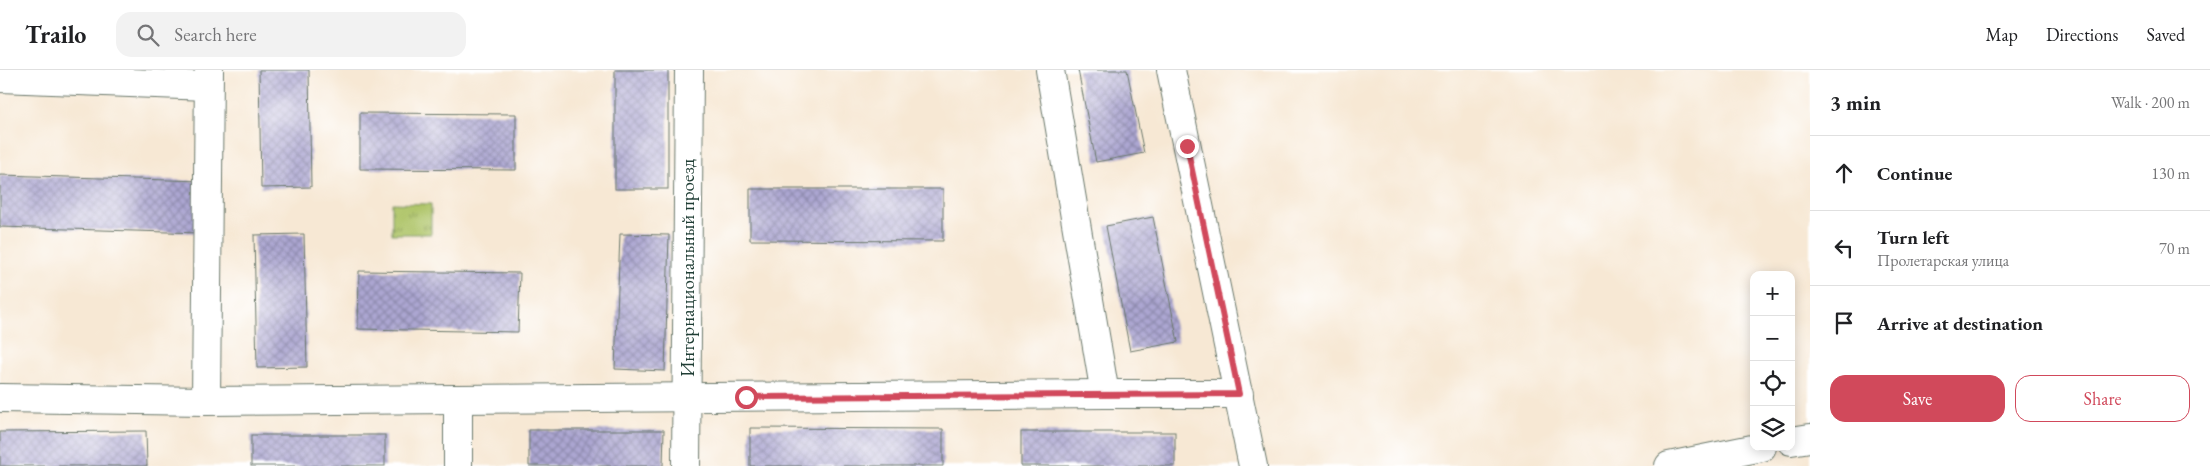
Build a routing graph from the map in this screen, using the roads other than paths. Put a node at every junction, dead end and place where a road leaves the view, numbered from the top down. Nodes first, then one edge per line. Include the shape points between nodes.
1 (689, 70) edge
2 (1050, 70) edge
3 (1171, 70) edge
4 (0, 78) edge
5 (208, 78) edge
6 (1105, 394) junction
7 (1239, 394) junction
8 (0, 398) edge
9 (686, 398) junction
10 (458, 399) junction
11 (206, 401) junction
12 (1810, 438) edge
13 (1795, 440) edge
14 (1750, 449) edge
15 (458, 466) edge
16 (686, 466) edge
17 (1253, 466) edge
18 (1669, 466) edge

1 - 9 main road, Интернациональный проезд
2 - 6 main road
3 - 7 main road
4 - 5 main road
5 - 11 main road
6 - 7 main road
6 - 9 main road
7 - 17 main road
8 - 11 main road
9 - 10 main road
9 - 16 main road, Интернациональный проезд
10 - 11 main road
10 - 15 main road
12 - 13 main road
14 - 18 main road

